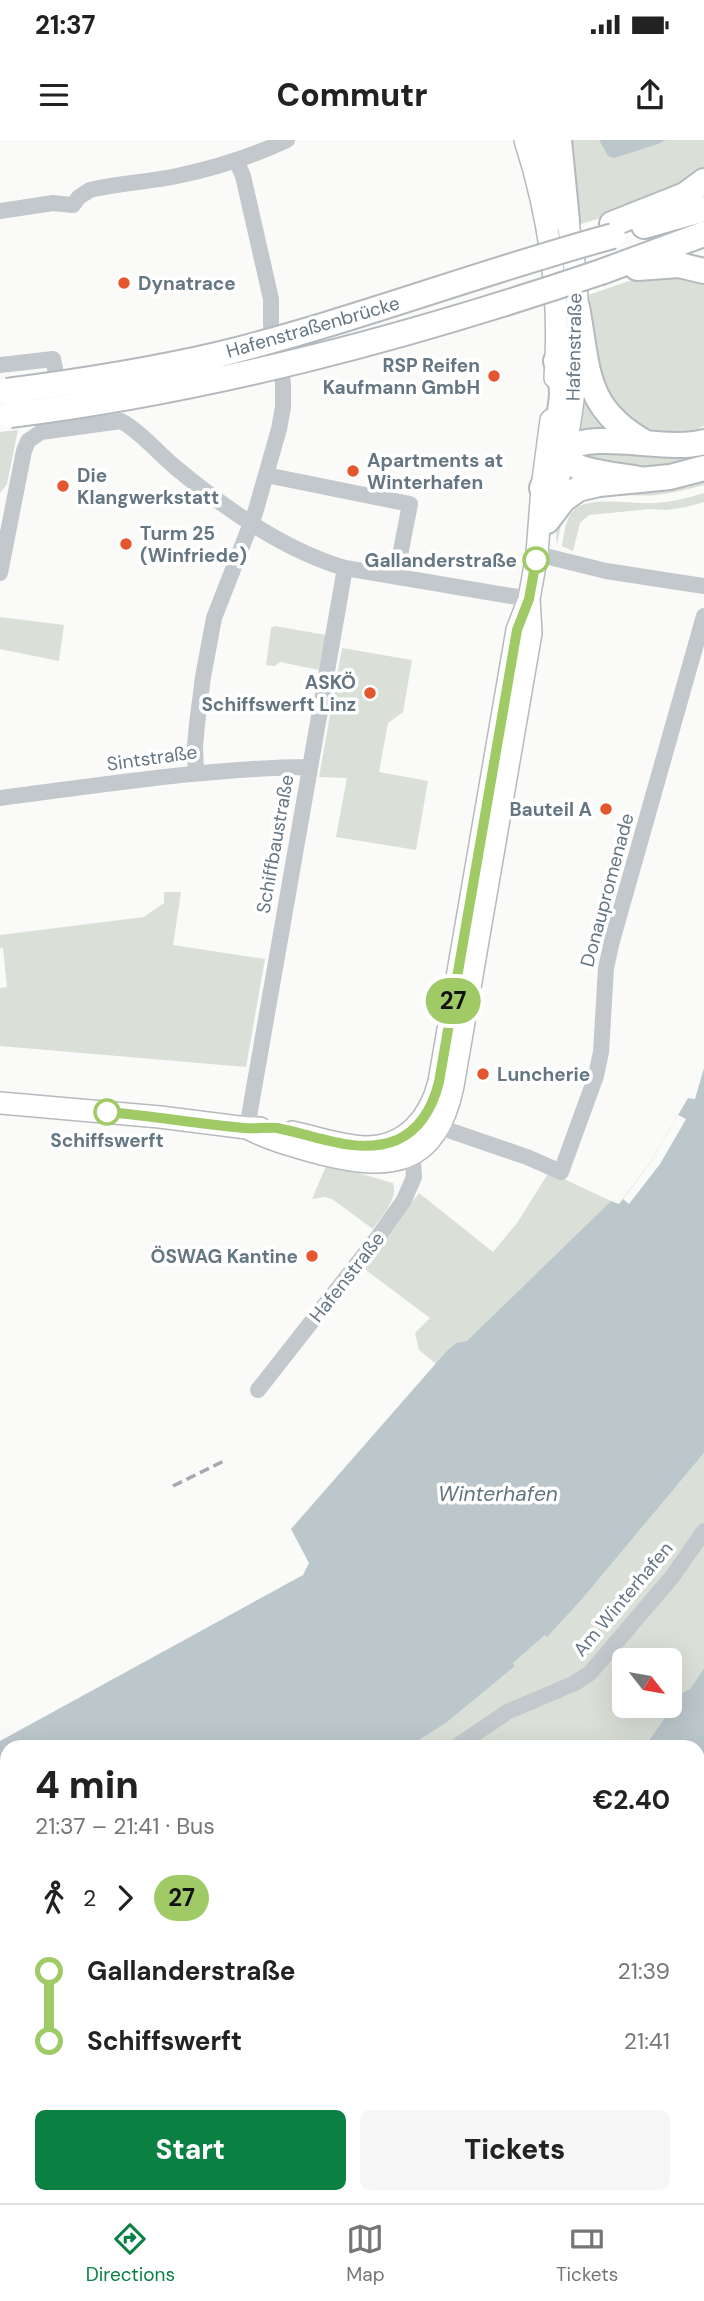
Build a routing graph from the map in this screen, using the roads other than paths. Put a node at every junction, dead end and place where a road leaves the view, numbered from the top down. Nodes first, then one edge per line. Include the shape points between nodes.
1 (288, 140) edge
2 (525, 140) edge
3 (543, 140) edge
4 (559, 140) edge
5 (236, 160) junction
6 (704, 181) edge
7 (704, 198) edge
8 (704, 209) edge
9 (0, 211) edge
10 (568, 220) junction
11 (656, 222) junction
12 (612, 230) junction
13 (704, 234) edge
14 (704, 245) edge
15 (649, 255) junction
16 (612, 270) junction
17 (704, 271) edge
18 (577, 307) junction
19 (556, 361) junction
20 (0, 365) edge
21 (4, 391) edge
22 (5, 416) edge
23 (69, 428) junction
24 (704, 442) edge
25 (647, 443) junction
26 (564, 453) junction
27 (704, 468) edge
28 (266, 475) junction
29 (639, 479) junction
30 (542, 488) junction
31 (7, 499) edge
32 (547, 521) junction
33 (251, 523) junction
34 (537, 554) junction
35 (345, 568) junction
36 (0, 573) edge
37 (396, 576) junction
38 (704, 586) edge
39 (529, 599) junction
40 (704, 617) edge
41 (310, 766) junction
42 (196, 773) junction
43 (0, 798) edge
44 (0, 1103) edge
45 (440, 1125) junction
46 (247, 1128) junction
47 (407, 1146) junction
48 (258, 1390) dead end
49 (704, 1531) edge
50 (466, 1740) edge

1 - 5 street
2 - 19 main road, Hafenstraße via 555,269
3 - 10 main road, Hafenstraße
4 - 10 highway
5 - 9 street via 176,176 90,190 73,205 53,203
5 - 28 street via 271,299 271,325 283,383 281,419
6 - 12 highway
7 - 11 highway
8 - 11 highway
10 - 18 main road, Hafenstraße
11 - 12 highway
12 - 21 highway, Hafenstraßenbrücke, bridge via 217,355
13 - 15 highway
14 - 15 highway
15 - 16 highway
16 - 17 highway via 679,265
16 - 22 highway, Hafenstraßenbrücke, bridge via 482,312 256,372 156,394
18 - 25 highway via 598,400 617,424
18 - 26 main road, Hafenstraße via 575,393
19 - 26 highway via 562,390 558,439
19 - 30 main road, Hafenstraße
20 - 23 street via 53,359
23 - 31 street via 41,432 28,441
23 - 33 street via 117,421 125,424
24 - 25 highway
25 - 26 highway via 590,443
26 - 29 highway via 582,468
26 - 30 highway
26 - 32 main road, Hafenstraße
27 - 29 highway
28 - 33 street
28 - 37 street via 410,504
29 - 32 highway via 572,492
30 - 34 main road, Hafenstraße
31 - 36 street
32 - 34 main road, Hafenstraße
33 - 35 street via 305,553
33 - 42 street via 214,618 200,702
34 - 38 street via 606,571
34 - 39 main road, Hafenstraße
35 - 37 street
35 - 41 street, Schiffbaustraße
37 - 39 street
39 - 45 main road, Hafenstraße via 531,632 514,735 453,1086
39 - 47 main road, Hafenstraße via 517,630 439,1082
40 - 45 street, Donaupromenade via 612,941 596,1076 561,1171
41 - 42 street, Sintstraße
41 - 46 street, Schiffbaustraße
42 - 43 street, Sintstraße
44 - 46 main road
45 - 47 main road, Hafenstraße via 425,1145
46 - 47 main road via 271,1140 360,1162 395,1161
47 - 48 street, Hafenstraße via 414,1181 394,1216
49 - 50 street, Am Winterhafen via 672,1577 590,1673 507,1712

